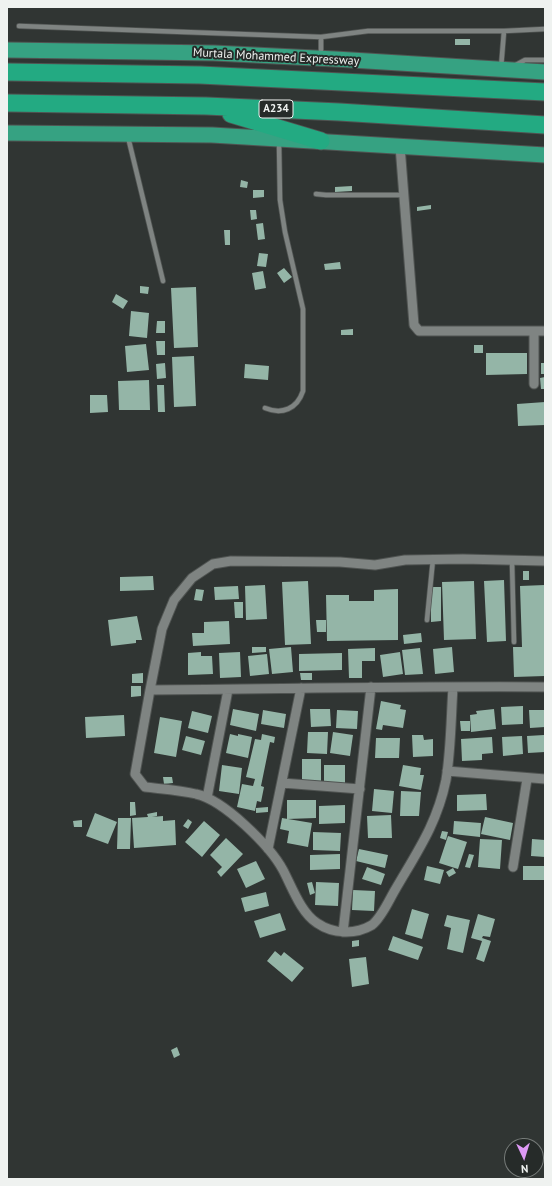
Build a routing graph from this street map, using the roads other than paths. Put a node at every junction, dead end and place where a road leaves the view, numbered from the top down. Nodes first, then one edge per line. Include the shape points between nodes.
1 (19, 26) dead end
2 (545, 29) edge
3 (504, 31) junction
4 (321, 37) junction
5 (7, 50) edge
6 (321, 58) junction
7 (545, 60) edge
8 (504, 70) junction
9 (7, 72) edge
10 (545, 72) edge
11 (545, 88) edge
12 (519, 90) junction
13 (545, 92) edge
14 (7, 103) edge
15 (206, 106) junction
16 (545, 125) edge
17 (7, 132) edge
18 (128, 133) junction
19 (278, 138) junction
20 (321, 140) junction
21 (400, 146) junction
22 (545, 155) edge
23 (316, 194) dead end
24 (404, 195) junction
25 (163, 281) dead end
26 (534, 331) junction
27 (545, 331) edge
28 (534, 384) dead end
29 (265, 408) dead end
30 (433, 559) junction
31 (512, 561) junction
32 (545, 561) edge
33 (428, 620) dead end
34 (514, 642) dead end
35 (371, 687) junction
36 (453, 687) junction
37 (545, 687) edge
38 (301, 688) junction
39 (150, 690) junction
40 (228, 690) junction
41 (447, 771) junction
42 (527, 778) junction
43 (545, 779) edge
44 (282, 783) junction
45 (360, 789) junction
46 (207, 798) junction
47 (268, 849) junction
48 (513, 867) dead end
49 (342, 932) junction

1 - 4 lane
2 - 3 lane
3 - 4 lane via 368,31
3 - 8 lane
4 - 6 lane
5 - 6 highway, Murtala Mohammed Expressway via 214,53
6 - 8 highway, Murtala Mohammed Expressway
7 - 8 lane via 525,60
8 - 10 highway, Murtala Mohammed Expressway
9 - 12 highway, Murtala Mohammed Expressway via 200,75
11 - 12 highway
12 - 13 highway, Murtala Mohammed Expressway
14 - 15 highway, A234
15 - 16 highway, A234
15 - 20 highway
17 - 18 highway
18 - 19 highway
18 - 25 lane
19 - 20 highway
19 - 29 lane via 280,200 303,310 303,391 300,400 287,410 272,411
20 - 21 highway
21 - 22 highway
21 - 24 street
23 - 24 lane
24 - 26 street via 413,317 414,325 419,331
26 - 27 street
26 - 28 street
30 - 31 street
30 - 33 lane
30 - 39 street via 375,565 340,562 231,561 213,564 192,578 174,600 162,629
31 - 32 street
31 - 34 lane
35 - 36 street
35 - 38 street
35 - 45 street
36 - 37 street
36 - 41 street
38 - 40 street
38 - 44 street
39 - 40 street
39 - 46 street via 135,774 145,787 197,794
40 - 46 street
41 - 42 street
41 - 49 street via 438,812 427,837 382,912 372,924 357,931
42 - 43 street
42 - 48 street
44 - 45 street
44 - 47 street
45 - 49 street
46 - 47 street via 215,801
47 - 49 street via 280,863 304,909 316,922 329,930

